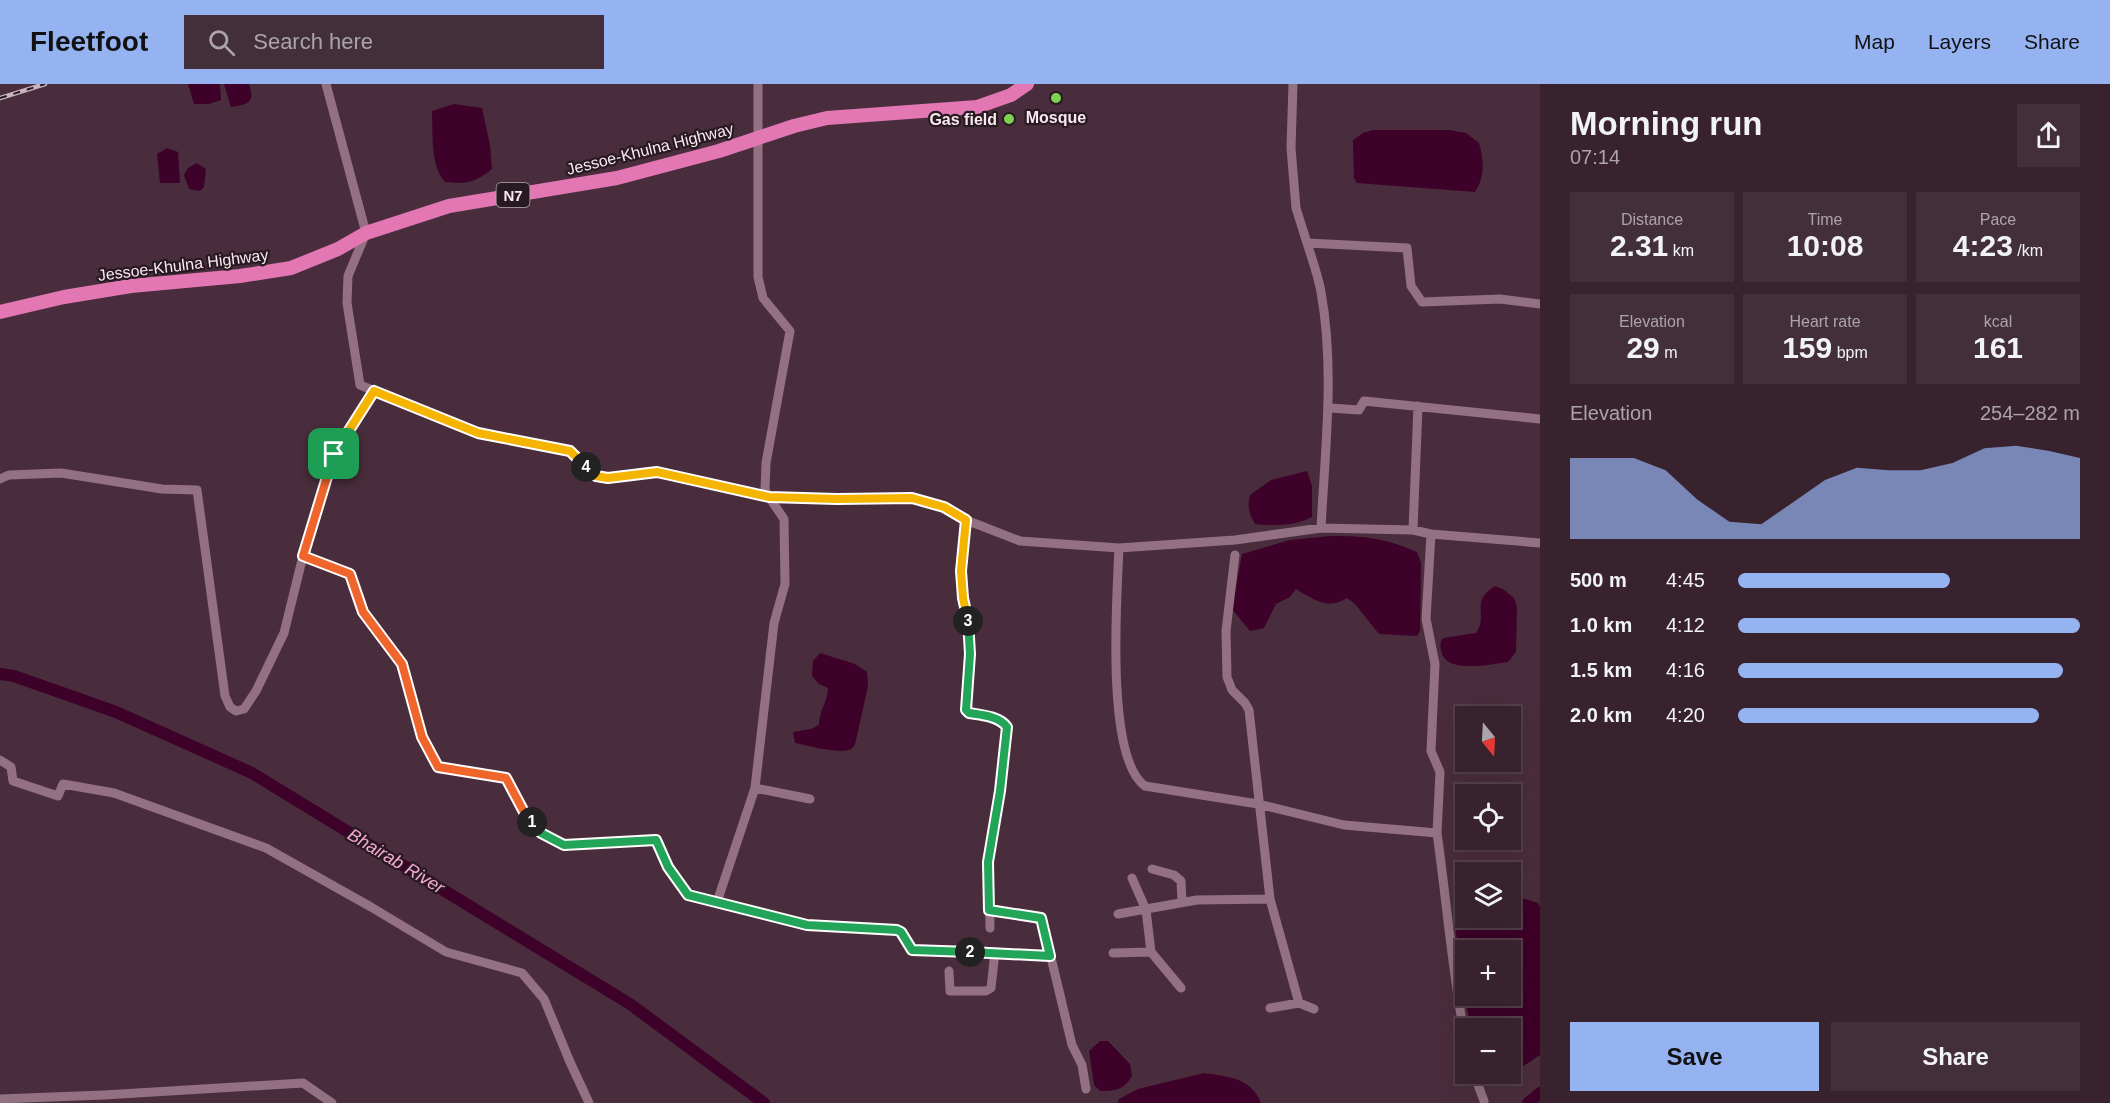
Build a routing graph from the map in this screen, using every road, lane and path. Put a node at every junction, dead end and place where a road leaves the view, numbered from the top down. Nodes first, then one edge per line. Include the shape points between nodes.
1 (326, 84) edge
2 (758, 84) edge
3 (1027, 84) edge
4 (1293, 84) edge
5 (758, 138) junction
6 (366, 233) junction
7 (1307, 243) junction
8 (1540, 304) edge
9 (0, 312) edge
10 (374, 391) junction
11 (1419, 406) junction
12 (1330, 408) dead end
13 (1540, 419) edge
14 (0, 479) edge
15 (769, 497) junction
16 (966, 520) junction
17 (1321, 528) junction
18 (1413, 530) junction
19 (1431, 534) junction
20 (1540, 543) edge
21 (1119, 548) junction
22 (1235, 555) dead end
23 (303, 556) junction
24 (0, 760) edge
25 (754, 788) junction
26 (810, 799) dead end
27 (1258, 804) junction
28 (1437, 833) junction
29 (1152, 869) dead end
30 (1132, 879) dead end
31 (1270, 899) junction
32 (717, 902) junction
33 (1182, 902) junction
34 (989, 910) junction
35 (1146, 910) junction
36 (1118, 914) dead end
37 (990, 928) dead end
38 (1151, 952) junction
39 (994, 953) junction
40 (1113, 953) dead end
41 (1050, 956) junction
42 (949, 971) dead end
43 (1181, 988) dead end
44 (1299, 1003) junction
45 (1270, 1008) dead end
46 (1314, 1009) dead end
47 (1461, 1018) edge
48 (1478, 1084) edge
49 (1086, 1089) dead end
50 (0, 1099) edge
51 (1484, 1101) dead end
52 (332, 1103) edge
53 (589, 1103) edge

1 - 6 street
2 - 5 street
3 - 5 highway, Jessoe-Khulna Highway / N7 via 1011,95 977,107 827,118
4 - 7 street via 1291,148 1296,207
5 - 6 highway, Jessoe-Khulna Highway / N7 via 617,178 449,206
5 - 15 street via 758,277 763,298 790,331 766,463 765,490
6 - 9 highway, Jessoe-Khulna Highway / N7 via 315,259 280,270 131,286
6 - 10 street via 348,276 347,303 360,386
7 - 8 street via 1407,248 1411,286 1422,302 1500,299
7 - 17 street via 1321,290 1327,343 1328,409
10 - 15 street via 478,433 570,451 596,476 657,472
10 - 23 street via 334,454
11 - 12 street via 1364,401 1359,410
11 - 13 street
11 - 18 street
14 - 23 street via 61,473 162,489 196,490 225,696 236,711 244,709 256,691 284,633
15 - 16 street via 912,498 944,507
15 - 25 street via 784,519 785,584 774,623
16 - 21 street via 1020,541
16 - 34 street via 961,571 970,654 965,707 969,713 993,718 1007,727 988,862
17 - 18 street
17 - 21 street via 1234,540
18 - 19 street
19 - 20 street
19 - 28 street via 1426,619 1435,664 1431,752 1440,772
21 - 27 street via 1116,641 1120,722 1129,762 1145,786
22 - 27 street via 1226,631 1227,677 1232,690 1249,710
23 - 32 street via 350,574 363,612 402,664 422,737 438,767 506,778 524,812 541,833 564,845 656,840 668,867 688,895
24 - 53 street via 11,767 13,782 58,796 63,784 114,793 266,848 446,952 522,973 544,999
25 - 26 street
25 - 32 street
27 - 28 street via 1344,825
27 - 31 street
28 - 47 street
29 - 33 street via 1174,874 1181,881
30 - 35 street
31 - 33 street
31 - 44 street
32 - 39 street via 807,925 897,930 912,950
33 - 35 street
34 - 37 street
34 - 41 street via 1041,918
35 - 36 street
35 - 38 street
38 - 40 street
38 - 43 street
39 - 41 street
39 - 42 street via 992,988 986,992 951,991
41 - 49 street
44 - 45 street
44 - 46 street
48 - 51 street
50 - 52 street via 303,1083

